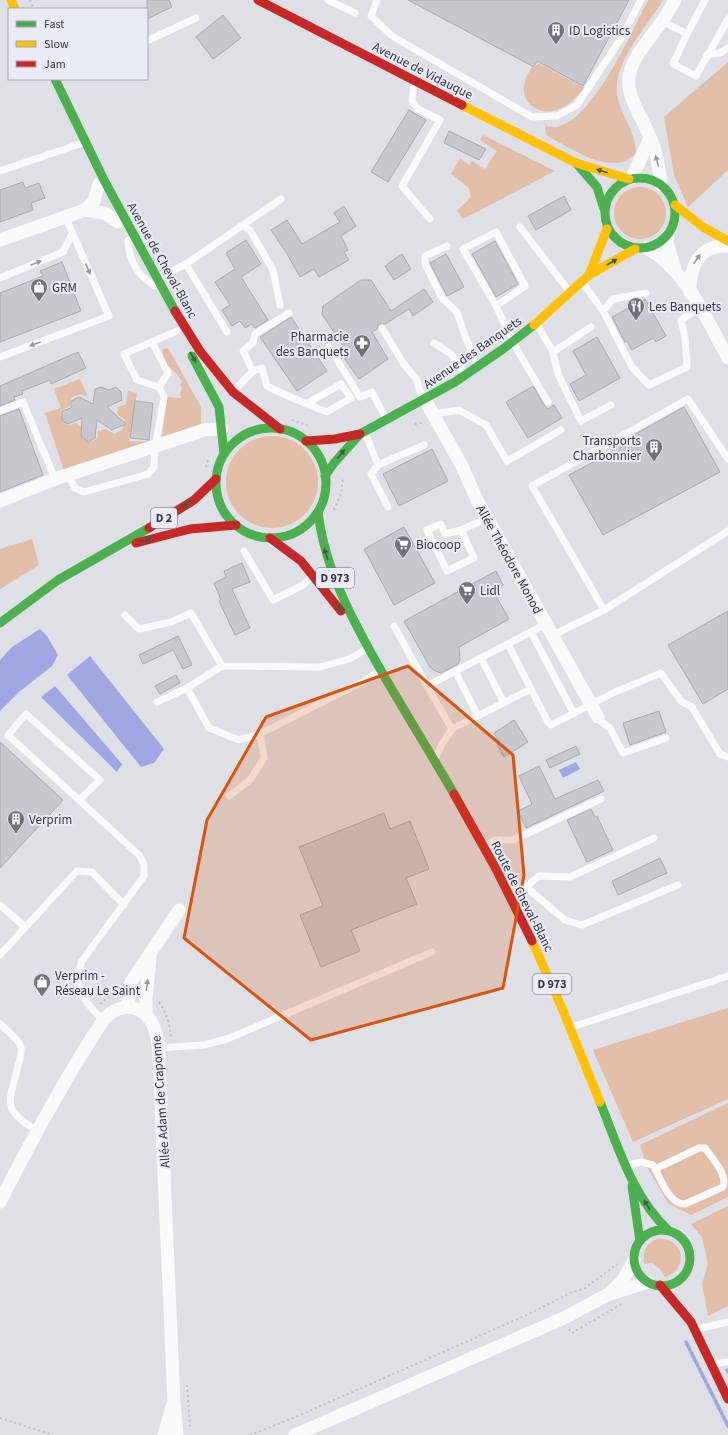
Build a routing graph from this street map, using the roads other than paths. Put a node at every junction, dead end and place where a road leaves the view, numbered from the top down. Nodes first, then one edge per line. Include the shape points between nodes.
1 (258, 0) edge
2 (328, 0) edge
3 (377, 0) edge
4 (641, 0) edge
5 (675, 0) edge
6 (705, 0) edge
7 (355, 13) dead end
8 (196, 18) dead end
9 (728, 18) edge
10 (662, 21) junction
11 (687, 34) junction
12 (148, 41) edge
13 (728, 48) edge
14 (708, 55) junction
15 (55, 80) edge
16 (55, 80) edge
17 (414, 80) junction
18 (650, 138) junction
19 (80, 144) junction
20 (576, 163) junction
21 (0, 171) edge
22 (630, 179) junction
23 (99, 184) junction
24 (661, 185) junction
25 (281, 199) dead end
26 (675, 205) junction
27 (604, 209) junction
28 (85, 210) junction
29 (65, 216) junction
30 (430, 219) dead end
31 (118, 222) junction
32 (243, 226) junction
33 (520, 227) dead end
34 (703, 227) junction
35 (608, 229) junction
36 (669, 233) junction
37 (72, 234) junction
38 (0, 240) edge
39 (728, 241) edge
40 (447, 246) dead end
41 (728, 246) edge
42 (641, 248) junction
43 (186, 264) junction
44 (675, 269) junction
45 (0, 278) edge
46 (586, 278) junction
47 (155, 282) junction
48 (571, 292) junction
49 (646, 293) dead end
50 (690, 293) junction
51 (280, 305) dead end
52 (496, 306) junction
53 (700, 307) junction
54 (603, 311) junction
55 (289, 313) dead end
56 (536, 323) junction
57 (591, 327) dead end
58 (382, 328) dead end
59 (177, 330) junction
60 (227, 332) dead end
61 (513, 341) junction
62 (152, 342) junction
63 (434, 343) dead end
64 (329, 346) dead end
65 (554, 352) junction
66 (0, 357) edge
67 (728, 358) edge
68 (478, 366) junction
69 (253, 371) junction
70 (466, 375) junction
71 (159, 388) junction
72 (233, 392) junction
73 (425, 400) junction
74 (548, 402) dead end
75 (306, 404) junction
76 (611, 405) dead end
77 (0, 411) edge
78 (434, 414) junction
79 (386, 421) junction
80 (222, 429) junction
81 (280, 429) junction
82 (560, 430) dead end
83 (362, 432) junction
84 (306, 441) junction
85 (424, 445) dead end
86 (155, 447) junction
87 (224, 454) junction
88 (728, 459) edge
89 (378, 465) junction
90 (68, 475) junction
91 (325, 476) junction
92 (55, 479) junction
93 (216, 479) junction
94 (0, 501) edge
95 (388, 507) dead end
96 (318, 512) junction
97 (487, 518) junction
98 (236, 525) junction
99 (461, 530) junction
100 (728, 531) edge
101 (270, 538) junction
102 (244, 551) dead end
103 (109, 552) junction
104 (313, 575) junction
105 (604, 610) junction
106 (125, 615) dead end
107 (0, 623) edge
108 (394, 626) dead end
109 (549, 630) junction
110 (531, 632) junction
111 (366, 644) junction
112 (508, 644) junction
113 (481, 658) junction
114 (222, 666) junction
115 (381, 670) junction
116 (456, 671) junction
117 (427, 686) junction
118 (188, 688) junction
119 (532, 689) junction
120 (157, 702) dead end
121 (504, 703) junction
122 (591, 704) junction
123 (574, 714) junction
124 (478, 716) junction
125 (598, 717) joint
126 (452, 729) junction
127 (260, 734) junction
128 (666, 738) dead end
129 (728, 757) edge
130 (434, 761) junction
131 (229, 796) dead end
132 (601, 799) dead end
133 (79, 800) junction
134 (654, 838) dead end
135 (484, 847) junction
136 (678, 885) dead end
137 (526, 887) junction
138 (507, 891) junction
139 (0, 905) edge
140 (124, 905) junction
141 (179, 910) dead end
142 (25, 927) junction
143 (432, 952) dead end
144 (0, 955) edge
145 (150, 956) junction
146 (728, 976) edge
147 (128, 1007) junction
148 (146, 1014) junction
149 (104, 1019) junction
150 (0, 1024) edge
151 (570, 1028) junction
152 (157, 1048) junction
153 (36, 1130) junction
154 (626, 1166) junction
155 (655, 1169) junction
156 (630, 1176) junction
157 (0, 1202) edge
158 (668, 1230) junction
159 (640, 1241) junction
160 (634, 1260) junction
161 (684, 1275) junction
162 (654, 1284) junction
163 (685, 1286) dead end
164 (607, 1295) junction
165 (688, 1304) dead end
166 (728, 1322) edge
167 (693, 1326) junction
168 (728, 1362) edge
169 (711, 1364) junction
170 (728, 1399) edge
171 (174, 1402) junction
172 (164, 1435) edge
173 (177, 1435) edge
174 (294, 1435) edge

1 - 17 main road, Avenue de Vidauque
2 - 7 lane
3 - 4 lane via 371,16 392,36 532,117 557,116 577,105 618,43
5 - 10 street
6 - 11 lane
8 - 12 lane
9 - 14 lane
10 - 11 lane
10 - 18 street via 637,56 629,76 632,103
11 - 14 lane via 673,64 696,76
13 - 14 lane via 720,53
15 - 19 main road, Avenue de Cheval-Blanc
16 - 47 main road, Avenue de Cheval-Blanc
17 - 20 main road, Avenue de Vidauque
17 - 30 lane via 412,100 418,109 440,120 402,186
18 - 22 street
24 -> 18 street via 659,165
19 - 21 lane
19 - 23 main road, Avenue de Cheval-Blanc
22 -> 20 main road, Avenue de Vidauque
20 - 27 main road, Avenue de Vidauque via 597,187
22 - 24 main road via 647,178
22 - 27 main road via 617,185 608,196
23 - 28 street via 94,201
23 - 31 main road, Avenue de Cheval-Blanc
24 - 26 main road via 670,194
25 - 32 lane
26 - 34 main road
26 - 36 main road via 674,222
27 - 35 main road
28 - 29 street
28 - 31 street via 104,213
29 - 37 lane
29 - 38 street
31 - 47 main road, Avenue de Cheval-Blanc
32 - 43 lane
32 - 51 lane via 250,230 273,270
33 - 48 lane
34 - 36 main road via 686,227
34 - 39 main road
35 - 42 main road via 619,242
35 - 46 main road, Avenue des Banquets
36 - 42 main road via 658,244
36 - 44 street via 667,243
45 -> 37 lane via 63,252
37 -> 66 lane via 109,316
40 - 68 lane via 425,256 425,264 442,298 457,312
50 -> 41 street via 693,266 700,254
42 - 44 street via 660,256
46 -> 42 main road, Avenue des Banquets
43 - 47 lane
43 - 60 lane
44 - 50 street
46 - 48 main road, Avenue des Banquets
46 - 54 lane
47 - 59 main road, Avenue de Cheval-Blanc
47 - 72 main road, Avenue de Cheval-Blanc via 200,351
48 - 56 main road, Avenue des Banquets
49 - 54 lane via 613,298
50 - 53 street
52 - 52 lane via 525,286 496,232 463,250
52 - 61 lane
53 - 54 lane via 681,320 687,367 648,385 632,367
53 - 67 street
55 - 69 lane via 255,334 253,343 243,351
56 - 61 main road, Avenue des Banquets
56 - 65 lane
57 - 65 lane
58 - 73 lane via 417,380
59 - 62 lane
59 -> 80 main road, Avenue de Cheval-Blanc via 219,407
61 - 68 main road, Avenue des Banquets
61 - 74 lane
62 - 71 lane via 168,373
62 - 71 lane via 124,354 137,380
63 - 70 lane via 451,354
64 - 79 lane via 360,397 372,392
65 - 76 lane via 558,374 581,422
68 - 70 main road, Avenue des Banquets
69 - 72 lane
69 - 75 lane via 262,368 267,386
70 - 73 main road, Avenue des Banquets
71 - 86 lane via 164,397
72 - 81 main road, Avenue de Cheval-Blanc
73 - 78 street, Allée Théodore Monod
73 - 79 main road, Avenue des Banquets
75 - 75 lane via 326,412 351,398 341,384
77 - 92 lane via 23,402
78 - 82 lane via 459,410 486,424 507,461
78 - 97 street, Allée Théodore Monod
79 - 83 main road, Avenue des Banquets
80 - 86 street via 204,430
80 - 87 main road, Avenue de Cheval-Blanc
81 - 84 main road
81 - 87 main road via 254,431 237,440
83 - 84 main road, Avenue des Banquets via 335,439
83 - 89 lane
91 -> 83 main road, Avenue des Banquets via 338,457
84 - 91 main road via 319,457
85 - 89 lane
86 - 90 street
86 - 90 lane via 154,467 148,474 84,492 75,488
87 - 93 main road via 218,466
88 - 105 lane via 688,399 532,486
89 - 95 lane via 371,474
90 - 92 street
91 - 96 main road via 323,501
92 - 94 street
93 - 98 main road via 218,500 228,518
93 -> 103 main road, D 2 via 200,496
96 - 101 main road via 309,523 297,531
111 -> 96 main road, D 973 via 326,553 318,528
97 - 99 lane
97 - 109 street, Allée Théodore Monod
98 - 101 main road via 252,534
103 -> 98 main road, D 2 via 190,529
99 - 99 lane via 445,534 440,524 427,530 447,571 474,558
100 - 105 lane
101 - 104 main road, D 973 via 286,546
102 - 104 lane via 273,600 303,585
103 - 107 main road, D 2 via 58,580
104 -> 111 main road, D 973
105 - 109 lane
106 - 114 lane via 139,629 171,622 191,613
108 - 117 lane
109 - 110 lane
109 - 122 street, Allée Théodore Monod
110 - 112 lane
110 - 123 lane
111 - 114 lane via 349,659 320,667
111 - 115 main road, Route de Cheval-Blanc / D 973
112 - 113 lane
112 - 119 lane
113 - 116 lane
113 - 121 lane
114 - 118 lane
115 - 127 lane
115 - 130 main road, Route de Cheval-Blanc / D 973
116 - 117 lane
116 - 124 lane
117 - 126 lane
118 - 120 lane
118 - 127 lane via 209,728 239,740
119 - 121 lane
119 - 123 lane via 551,725
121 - 124 lane
122 - 123 lane
122 - 125 street, Allée Théodore Monod
122 - 129 lane via 661,673 681,701 692,707 720,754
124 - 126 lane
125 - 128 lane via 610,728 623,753
126 - 130 lane
127 - 131 lane via 264,758 250,780
130 - 135 main road, Route de Cheval-Blanc / D 973
132 - 135 lane via 513,840 495,840
133 - 133 lane via 100,780 26,714 8,735
133 - 140 lane via 139,855 144,864 144,876
134 - 137 lane via 570,877 539,876
135 - 138 main road, Route de Cheval-Blanc / D 973
136 - 137 lane via 582,925 566,920
137 - 138 lane
138 - 151 main road, Route de Cheval-Blanc / D 973 via 554,987
139 - 142 lane
140 - 142 lane via 92,872 77,871
140 - 149 lane via 82,962 77,980 80,991 93,1011
141 - 145 street
142 - 144 lane
143 - 152 lane via 227,1039 204,1045
145 - 147 street via 131,982
148 -> 145 street
146 - 151 lane
147 - 148 street
147 - 149 street via 109,1014
148 - 152 street, Allée Adam de Craponne via 155,1029
149 - 153 street via 71,1069
150 - 153 lane via 21,1047 10,1105 19,1120
151 - 154 main road, Route de Cheval-Blanc / D 973
152 - 171 street, Allée Adam de Craponne
153 - 157 street
154 - 155 lane via 641,1162 653,1165
154 - 156 main road, Route de Cheval-Blanc / D 973
155 - 155 lane via 672,1198 680,1205 723,1187 725,1183 725,1176 705,1148 698,1148
158 -> 156 main road, Route de Cheval-Blanc / D 973 via 660,1224
156 - 159 main road, Route de Cheval-Blanc / D 973
158 - 159 main road via 652,1231
158 - 161 main road via 681,1237 689,1248 690,1262
159 - 160 main road via 636,1247
160 - 162 main road via 638,1272
160 - 164 street via 623,1280
161 - 162 main road via 674,1283
161 - 163 main road
162 - 164 street
162 - 167 main road via 676,1302
164 - 174 street via 564,1318
165 - 167 main road
166 - 167 lane
167 - 169 main road
168 - 169 lane
169 - 170 main road
171 - 172 street
171 - 173 street, Allée Adam de Craponne

